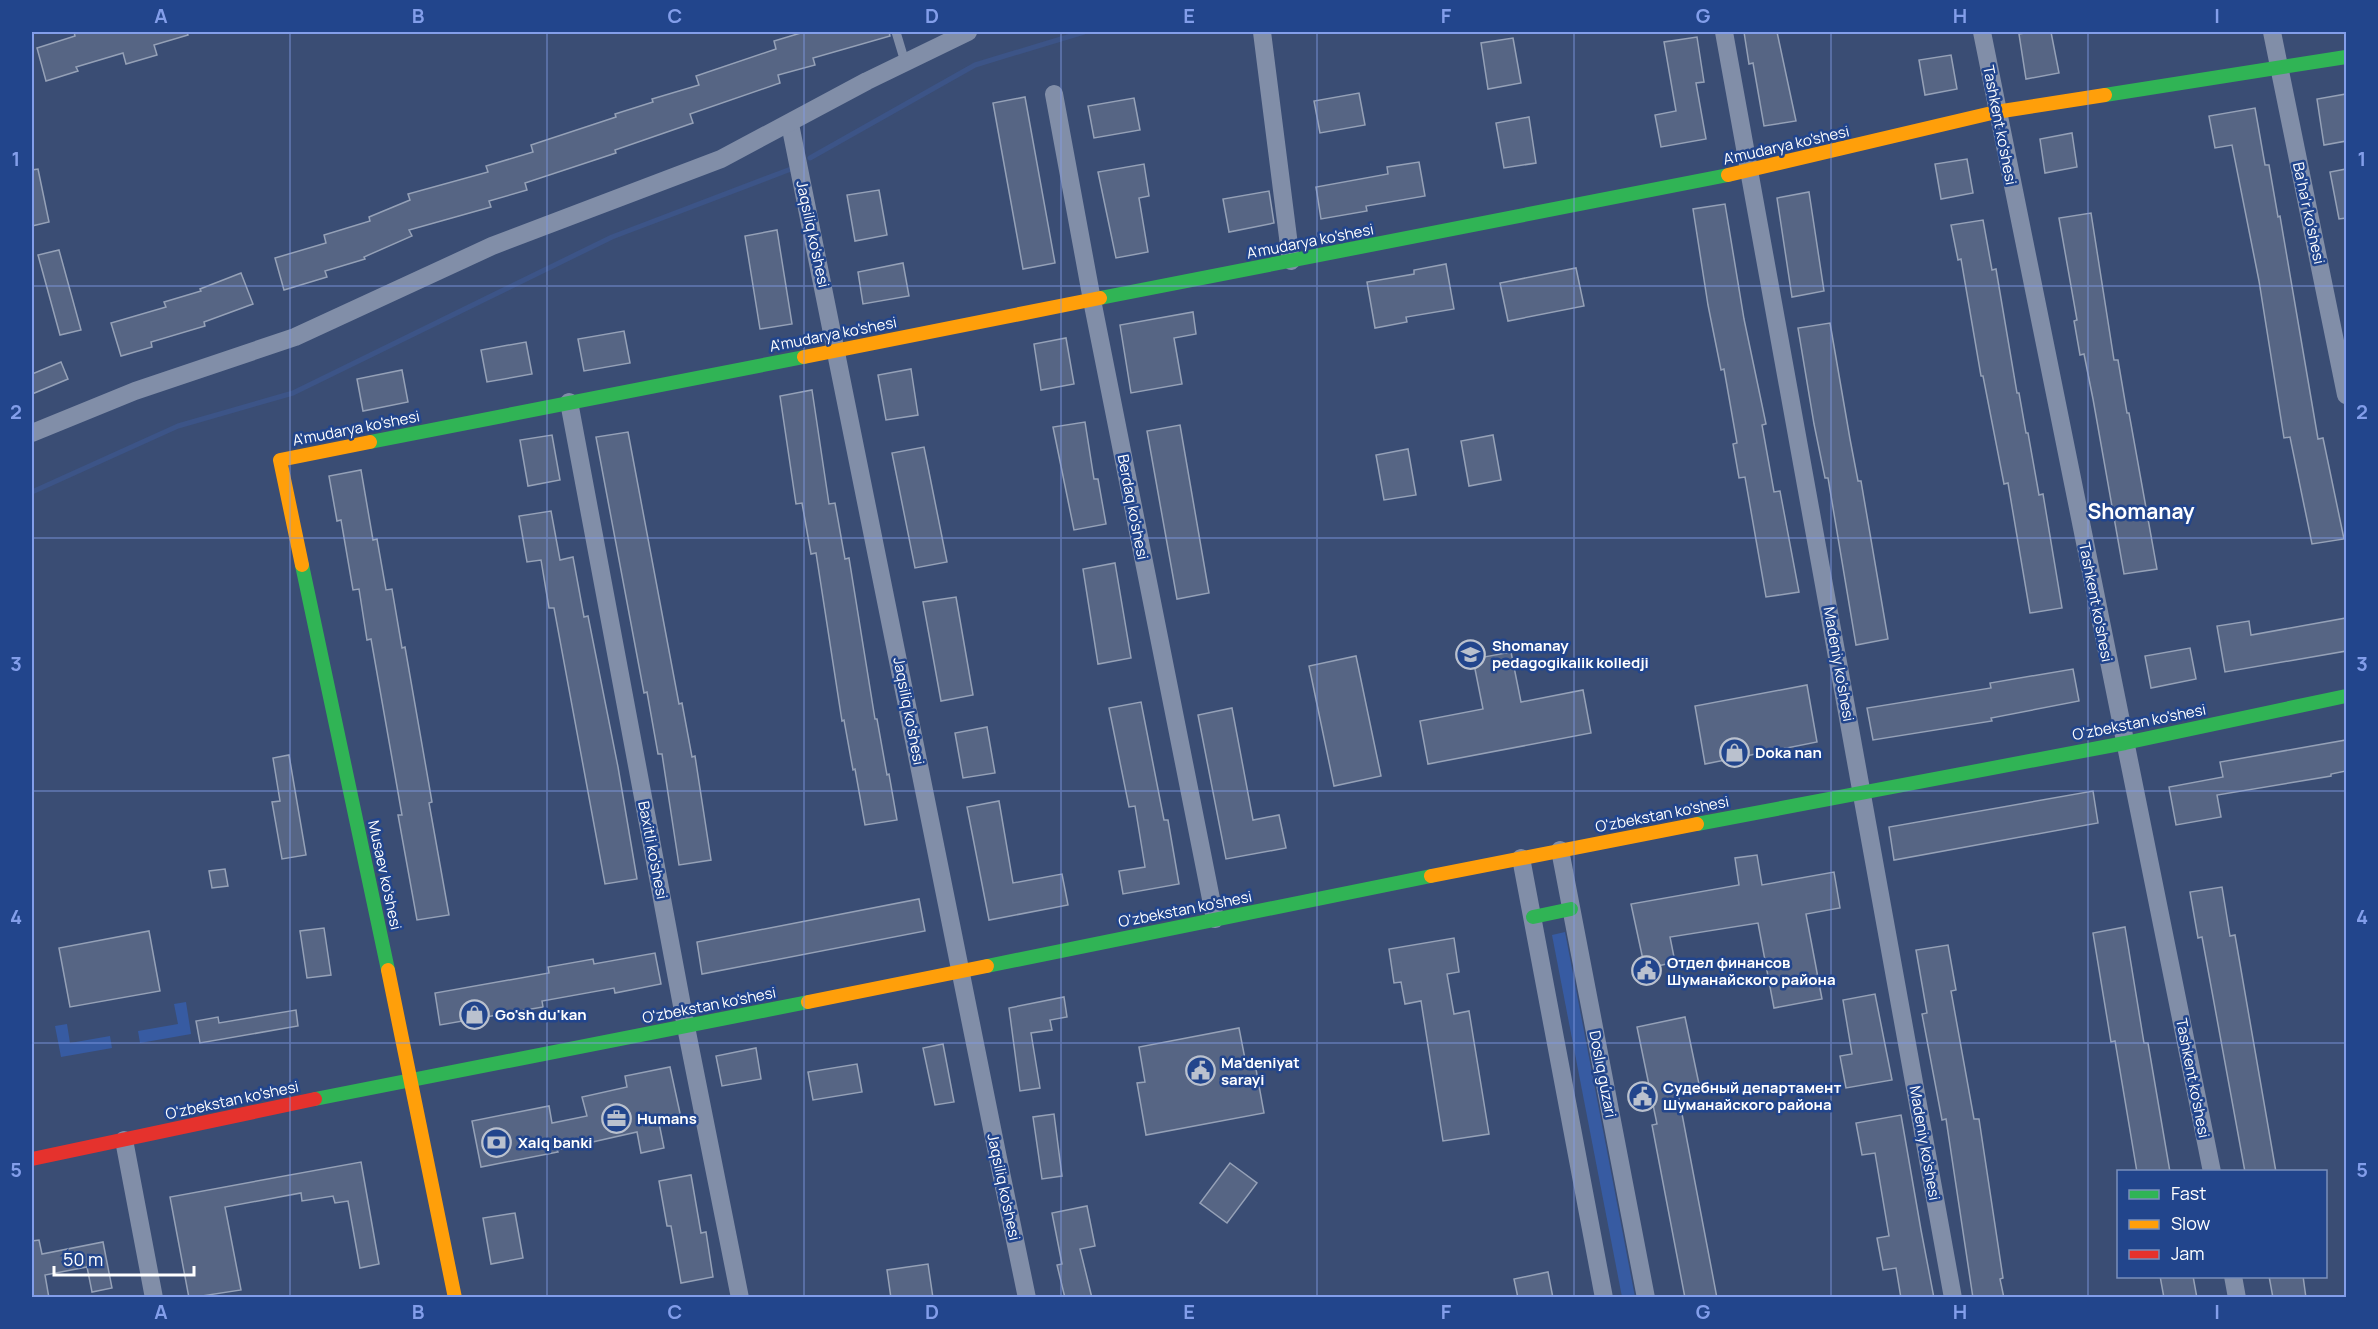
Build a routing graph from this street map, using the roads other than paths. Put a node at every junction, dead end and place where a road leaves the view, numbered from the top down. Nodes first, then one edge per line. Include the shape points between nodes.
1 (896, 32) edge
2 (968, 32) edge
3 (1262, 32) edge
4 (1724, 32) edge
5 (1982, 32) edge
6 (2272, 32) edge
7 (2346, 57) edge
8 (905, 62) junction
9 (2279, 69) junction
10 (1054, 94) dead end
11 (1996, 112) junction
12 (790, 124) junction
13 (1748, 171) junction
14 (1291, 261) junction
15 (1092, 300) junction
16 (838, 350) junction
17 (2346, 395) edge
18 (569, 402) junction
19 (32, 433) edge
20 (280, 460) joint
21 (2346, 696) edge
22 (2125, 743) junction
23 (1862, 792) junction
24 (1560, 850) junction
25 (1521, 858) junction
26 (1571, 909) junction
27 (1533, 917) junction
28 (1215, 920) junction
29 (960, 971) junction
30 (686, 1027) junction
31 (411, 1079) junction
32 (124, 1140) junction
33 (32, 1159) edge
34 (2212, 1170) edge
35 (2233, 1278) edge
36 (154, 1298) edge
37 (455, 1298) edge
38 (740, 1298) edge
39 (1027, 1298) edge
40 (1604, 1298) edge
41 (1646, 1298) edge
42 (1953, 1298) edge
43 (2237, 1298) edge

1 - 8 lane
2 - 8 street
3 - 14 street
4 - 13 street, Madeniy ko'shesi
5 - 11 street, Tashkent ko'shesi
6 - 9 street, Ba'ha'r ko'shesi
7 - 9 street, A'mudarya ko'shesi
8 - 12 street
9 - 11 street, A'mudarya ko'shesi
9 - 17 street, Ba'ha'r ko'shesi
10 - 15 street, Berdaq ko'shesi
11 - 13 street, A'mudarya ko'shesi
11 - 22 street, Tashkent ko'shesi
12 - 16 street, Jaqsiliq ko'shesi
12 - 19 street via 721,159 492,246 295,337 135,391
13 - 14 street, A'mudarya ko'shesi
13 - 23 street, Madeniy ko'shesi
14 - 15 street, A'mudarya ko'shesi
15 - 16 street, A'mudarya ko'shesi
15 - 28 street, Berdaq ko'shesi
16 - 18 street, A'mudarya ko'shesi
16 - 29 street, Jaqsiliq ko'shesi
18 - 20 street, A'mudarya ko'shesi
18 - 30 street, Baxitli ko'shesi
20 - 31 street, Musaev ko'shesi
21 - 22 street, O'zbekstan ko'shesi
22 - 23 street, O'zbekstan ko'shesi
22 - 34 street, Tashkent ko'shesi
23 - 24 street, O'zbekstan ko'shesi
23 - 42 street, Madeniy ko'shesi
24 - 25 street, O'zbekstan ko'shesi
24 - 26 street, Doslıq gúzari
25 - 27 street
25 - 28 street, O'zbekstan ko'shesi
26 - 27 street
26 - 41 street, Doslıq gúzari
27 - 40 street
28 - 29 street, O'zbekstan ko'shesi
29 - 30 street, O'zbekstan ko'shesi
29 - 39 street, Jaqsiliq ko'shesi
30 - 31 street, O'zbekstan ko'shesi
30 - 38 street, Baxitli ko'shesi
31 - 32 street, O'zbekstan ko'shesi
31 - 37 street, Musaev ko'shesi
32 - 33 street, O'zbekstan ko'shesi
32 - 36 street
35 - 43 street

